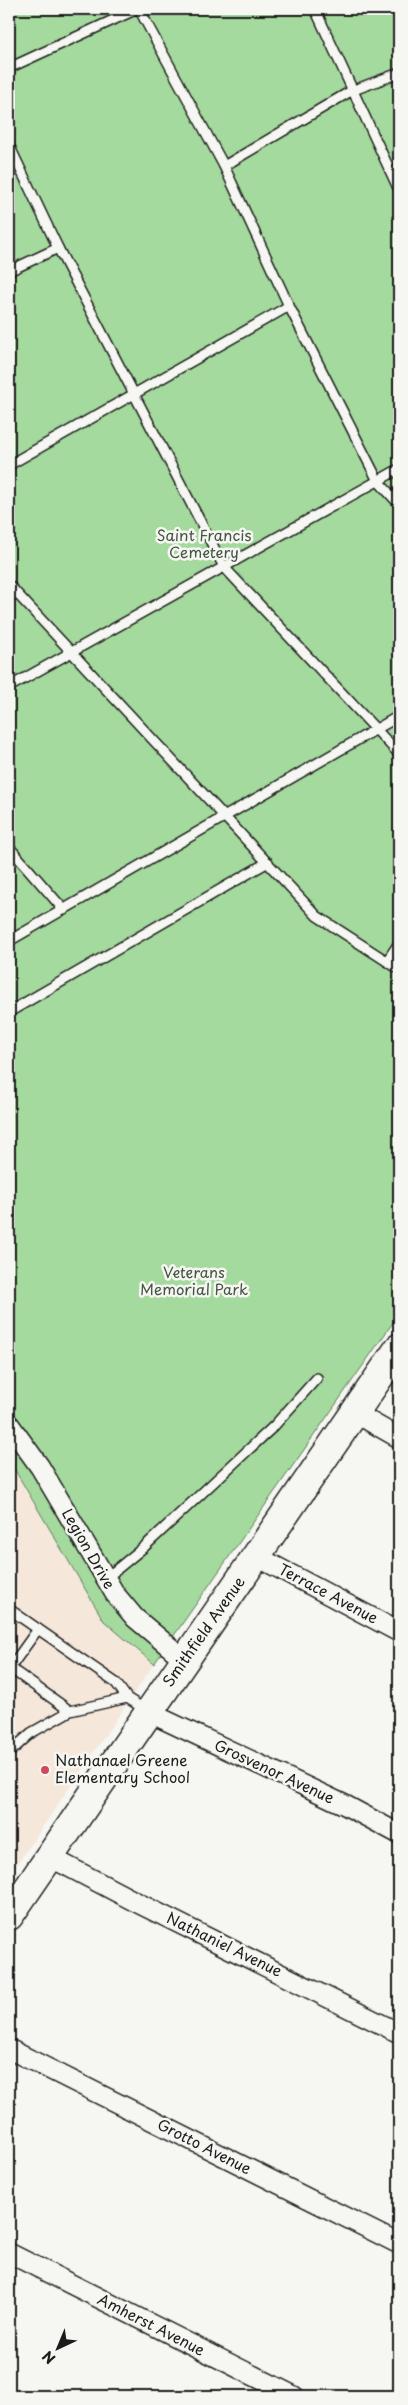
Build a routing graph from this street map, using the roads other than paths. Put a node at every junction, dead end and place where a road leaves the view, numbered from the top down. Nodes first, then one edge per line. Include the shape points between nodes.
1 (138, 9) edge
2 (315, 9) edge
3 (9, 68) edge
4 (399, 74) edge
5 (351, 91) junction
6 (9, 145) edge
7 (19, 165) junction
8 (224, 166) junction
9 (9, 170) edge
10 (399, 190) edge
11 (58, 248) junction
12 (9, 271) edge
13 (289, 306) junction
14 (134, 392) junction
15 (9, 465) edge
16 (399, 469) edge
17 (378, 480) junction
18 (399, 504) edge
19 (224, 567) junction
20 (9, 585) edge
21 (70, 651) junction
22 (9, 687) edge
23 (399, 716) edge
24 (375, 730) junction
25 (399, 754) edge
26 (226, 816) junction
27 (9, 847) edge
28 (268, 862) junction
29 (64, 910) junction
30 (9, 941) edge
31 (399, 943) edge
32 (386, 961) junction
33 (399, 969) edge
34 (9, 1012) edge
35 (399, 1348) edge
36 (317, 1378) dead end
37 (355, 1412) junction
38 (9, 1424) edge
39 (399, 1438) edge
40 (256, 1556) junction
41 (105, 1580) junction
42 (9, 1609) edge
43 (38, 1629) junction
44 (399, 1632) edge
45 (184, 1659) junction
46 (137, 1705) junction
47 (70, 1711) junction
48 (9, 1753) edge
49 (399, 1834) edge
50 (50, 1857) junction
51 (9, 1916) edge
52 (399, 2033) edge
53 (9, 2049) edge
54 (399, 2244) edge
55 (9, 2253) edge
56 (294, 2396) edge

1 - 3 lane
1 - 8 lane
2 - 5 lane
4 - 5 lane
5 - 8 lane
5 - 10 lane
6 - 7 lane
7 - 9 lane
7 - 11 lane
8 - 13 lane
11 - 12 lane
11 - 14 lane
13 - 14 lane
13 - 17 lane
14 - 15 lane
14 - 19 lane
16 - 17 lane
17 - 18 lane
17 - 19 lane
19 - 21 lane
19 - 24 lane
20 - 21 lane
21 - 22 lane
21 - 26 lane
23 - 24 lane
24 - 25 lane
24 - 26 lane
26 - 28 lane
26 - 29 lane
27 - 29 lane
28 - 32 lane via 317,916
28 - 34 lane
29 - 30 lane
31 - 32 lane
32 - 33 lane
35 - 37 main road, Smithfield Avenue
36 - 41 lane via 274,1426
37 - 39 street
37 - 40 main road, Smithfield Avenue
38 - 41 street, Legion Drive via 49,1482
40 - 44 street, Terrace Avenue
40 - 45 main road, Smithfield Avenue
41 - 45 street, Legion Drive via 136,1618
42 - 43 lane
43 - 46 lane via 116,1683
43 - 47 lane via 10,1668
45 - 46 main road, Smithfield Avenue
46 - 47 lane
46 - 49 street, Grosvenor Avenue
46 - 50 main road, Smithfield Avenue
47 - 48 lane via 31,1733
50 - 51 main road, Smithfield Avenue
50 - 52 street, Nathaniel Avenue
53 - 54 street, Grotto Avenue
55 - 56 street, Amherst Avenue

